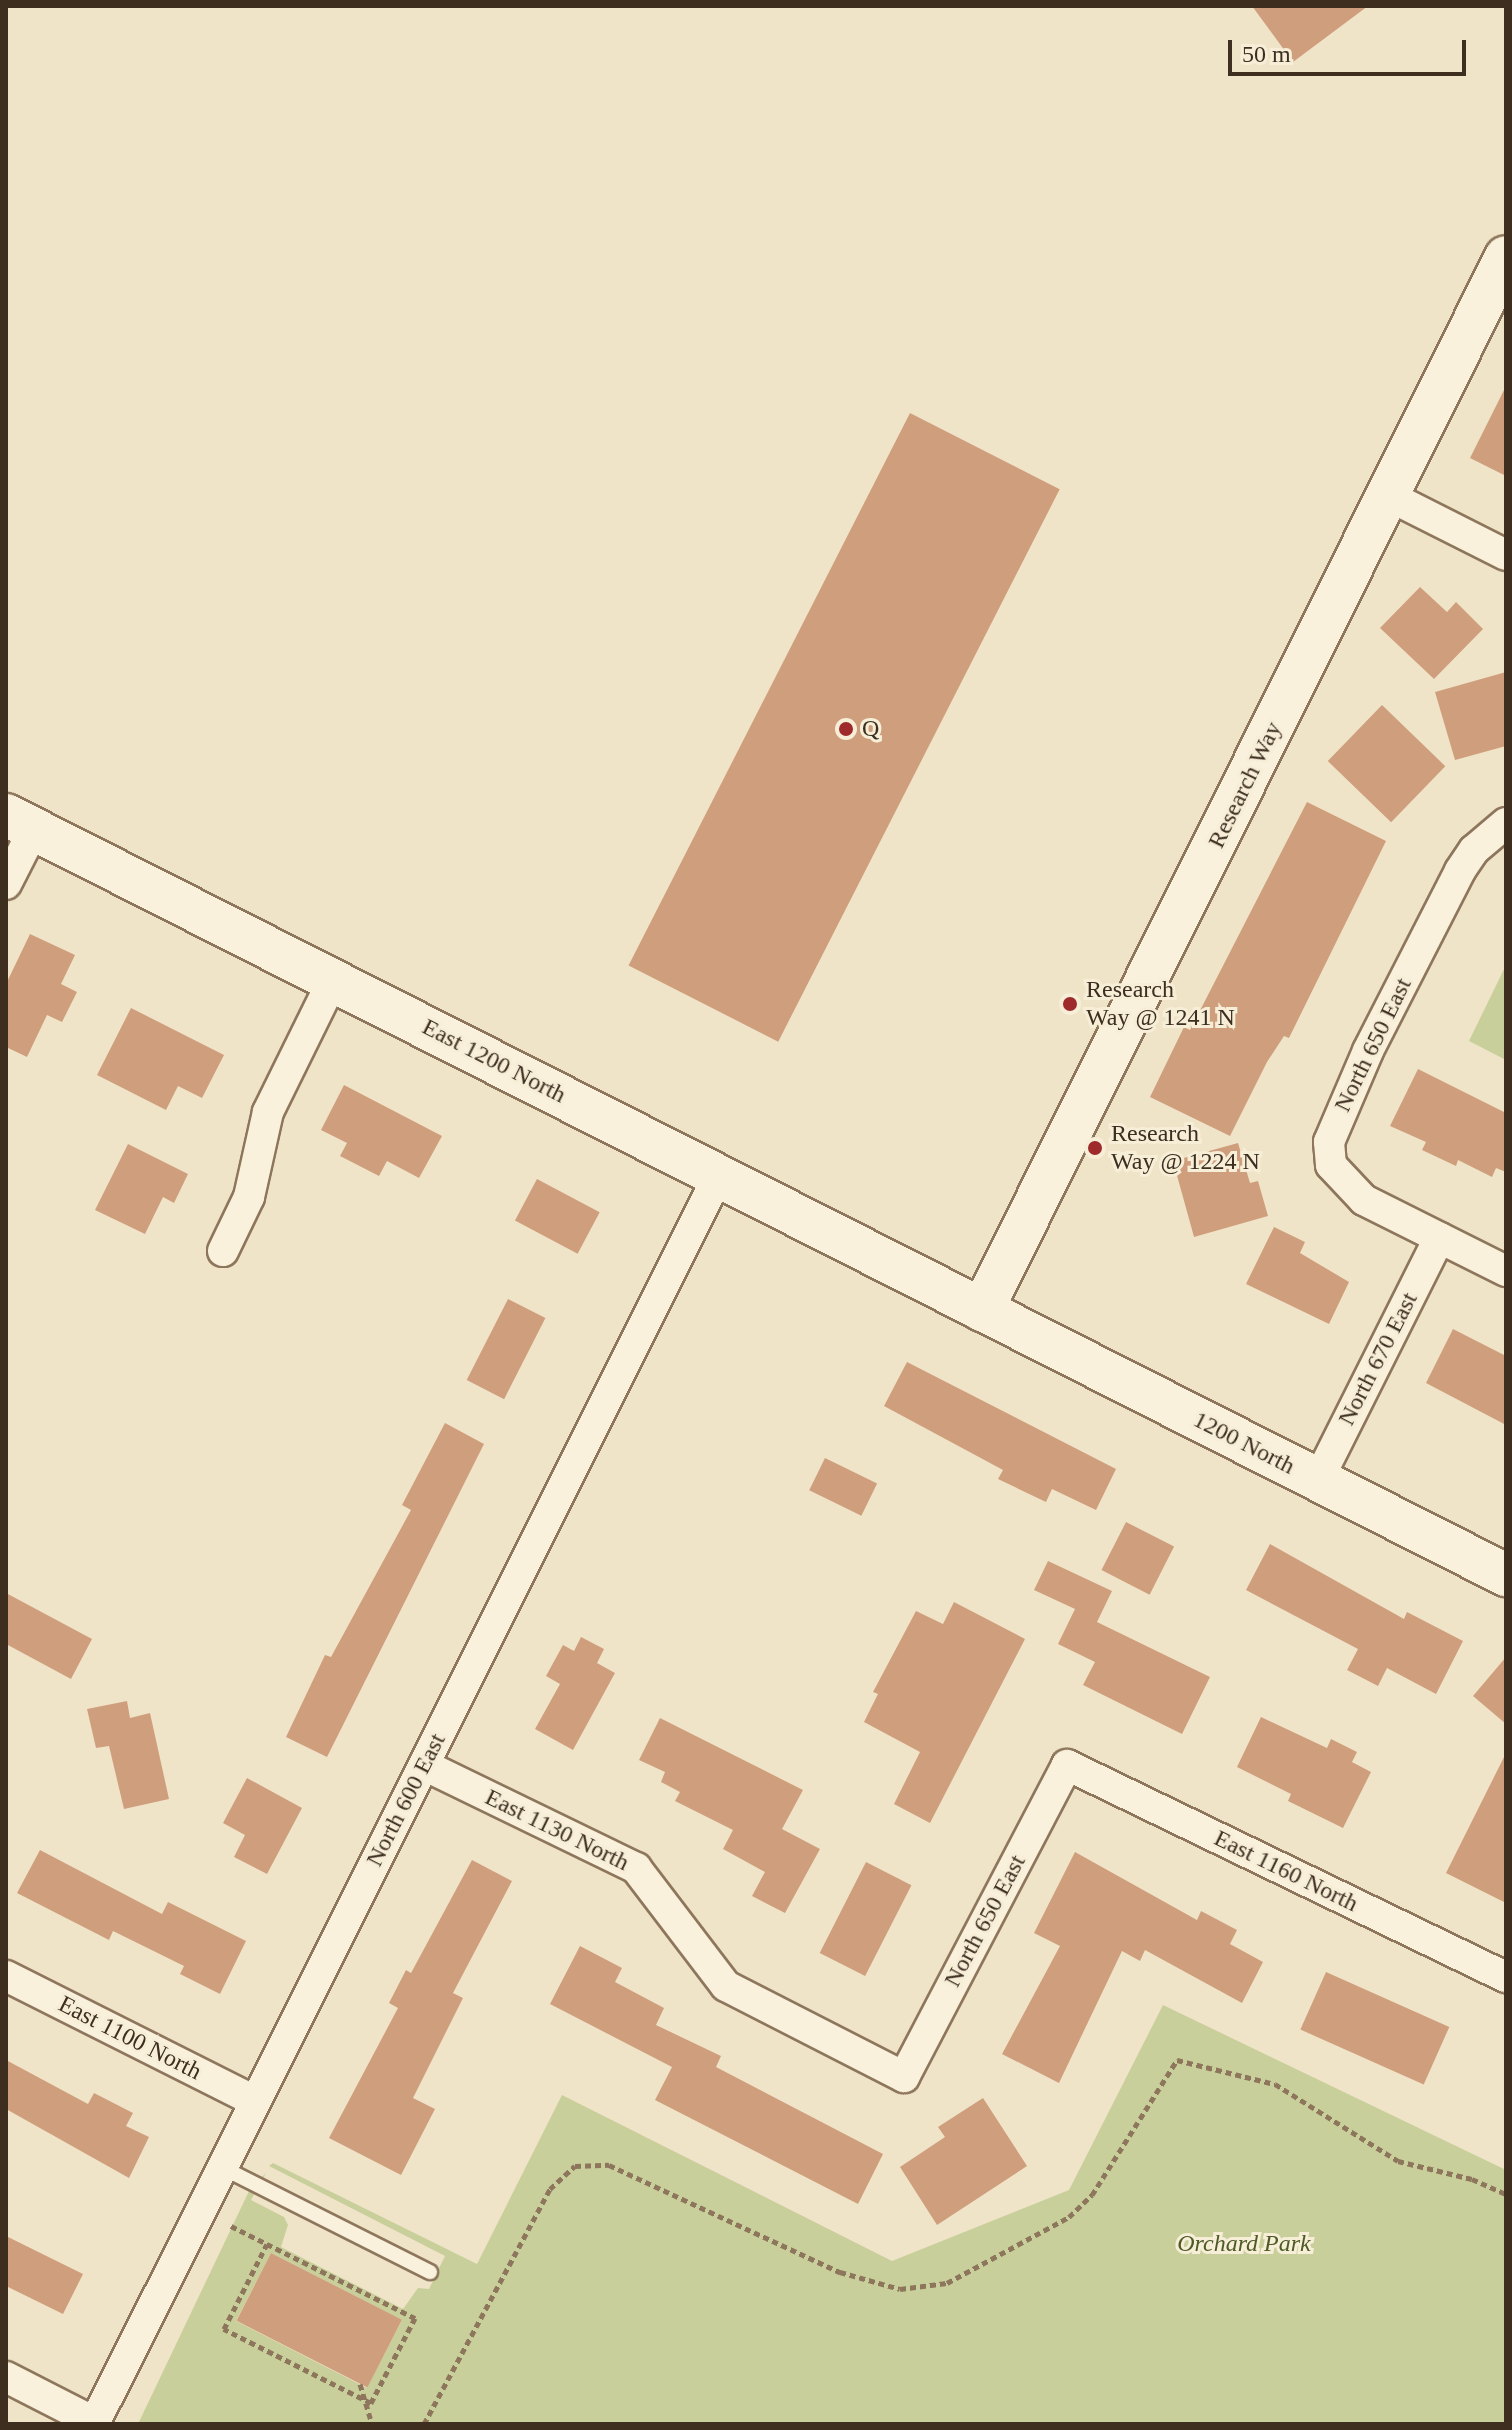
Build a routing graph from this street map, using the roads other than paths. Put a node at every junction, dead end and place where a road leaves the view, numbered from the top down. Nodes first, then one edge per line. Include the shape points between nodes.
1 (1506, 257) edge
2 (1387, 495) junction
3 (1506, 555) edge
4 (20, 822) edge
5 (1506, 823) edge
6 (6, 884) edge
7 (333, 980) junction
8 (718, 1177) junction
9 (1439, 1238) junction
10 (223, 1251) dead end
11 (1506, 1271) edge
12 (982, 1310) junction
13 (1318, 1480) junction
14 (1506, 1575) edge
15 (424, 1765) junction
16 (1067, 1765) joint
17 (6, 1976) edge
18 (1506, 1977) edge
19 (904, 2077) joint
20 (254, 2101) junction
21 (221, 2167) junction
22 (430, 2272) dead end
23 (6, 2377) edge
24 (94, 2423) edge

1 - 2 street, Research Way
2 - 3 street
2 - 12 street, Research Way
4 - 6 street
4 - 7 street, East 1200 North
5 - 9 street, North 650 East via 1474,850 1460,871 1368,1051 1329,1142 1331,1165 1344,1183 1364,1200
7 - 8 street, East 1200 North
7 - 10 street via 268,1112 249,1197
8 - 12 street, East 1200 North
8 - 15 street, North 600 East
9 - 11 street, North 650 East
9 - 13 street, North 670 East
12 - 13 street, 1200 North
13 - 14 street, 1200 North
15 - 19 street, East 1130 North via 636,1868 726,1986
15 - 20 street, North 600 East
16 - 18 street, East 1160 North
16 - 19 street, North 650 East
17 - 20 street, East 1100 North
20 - 21 street, North 600 East
21 - 22 lane
21 - 24 street, North 600 East
23 - 24 street

